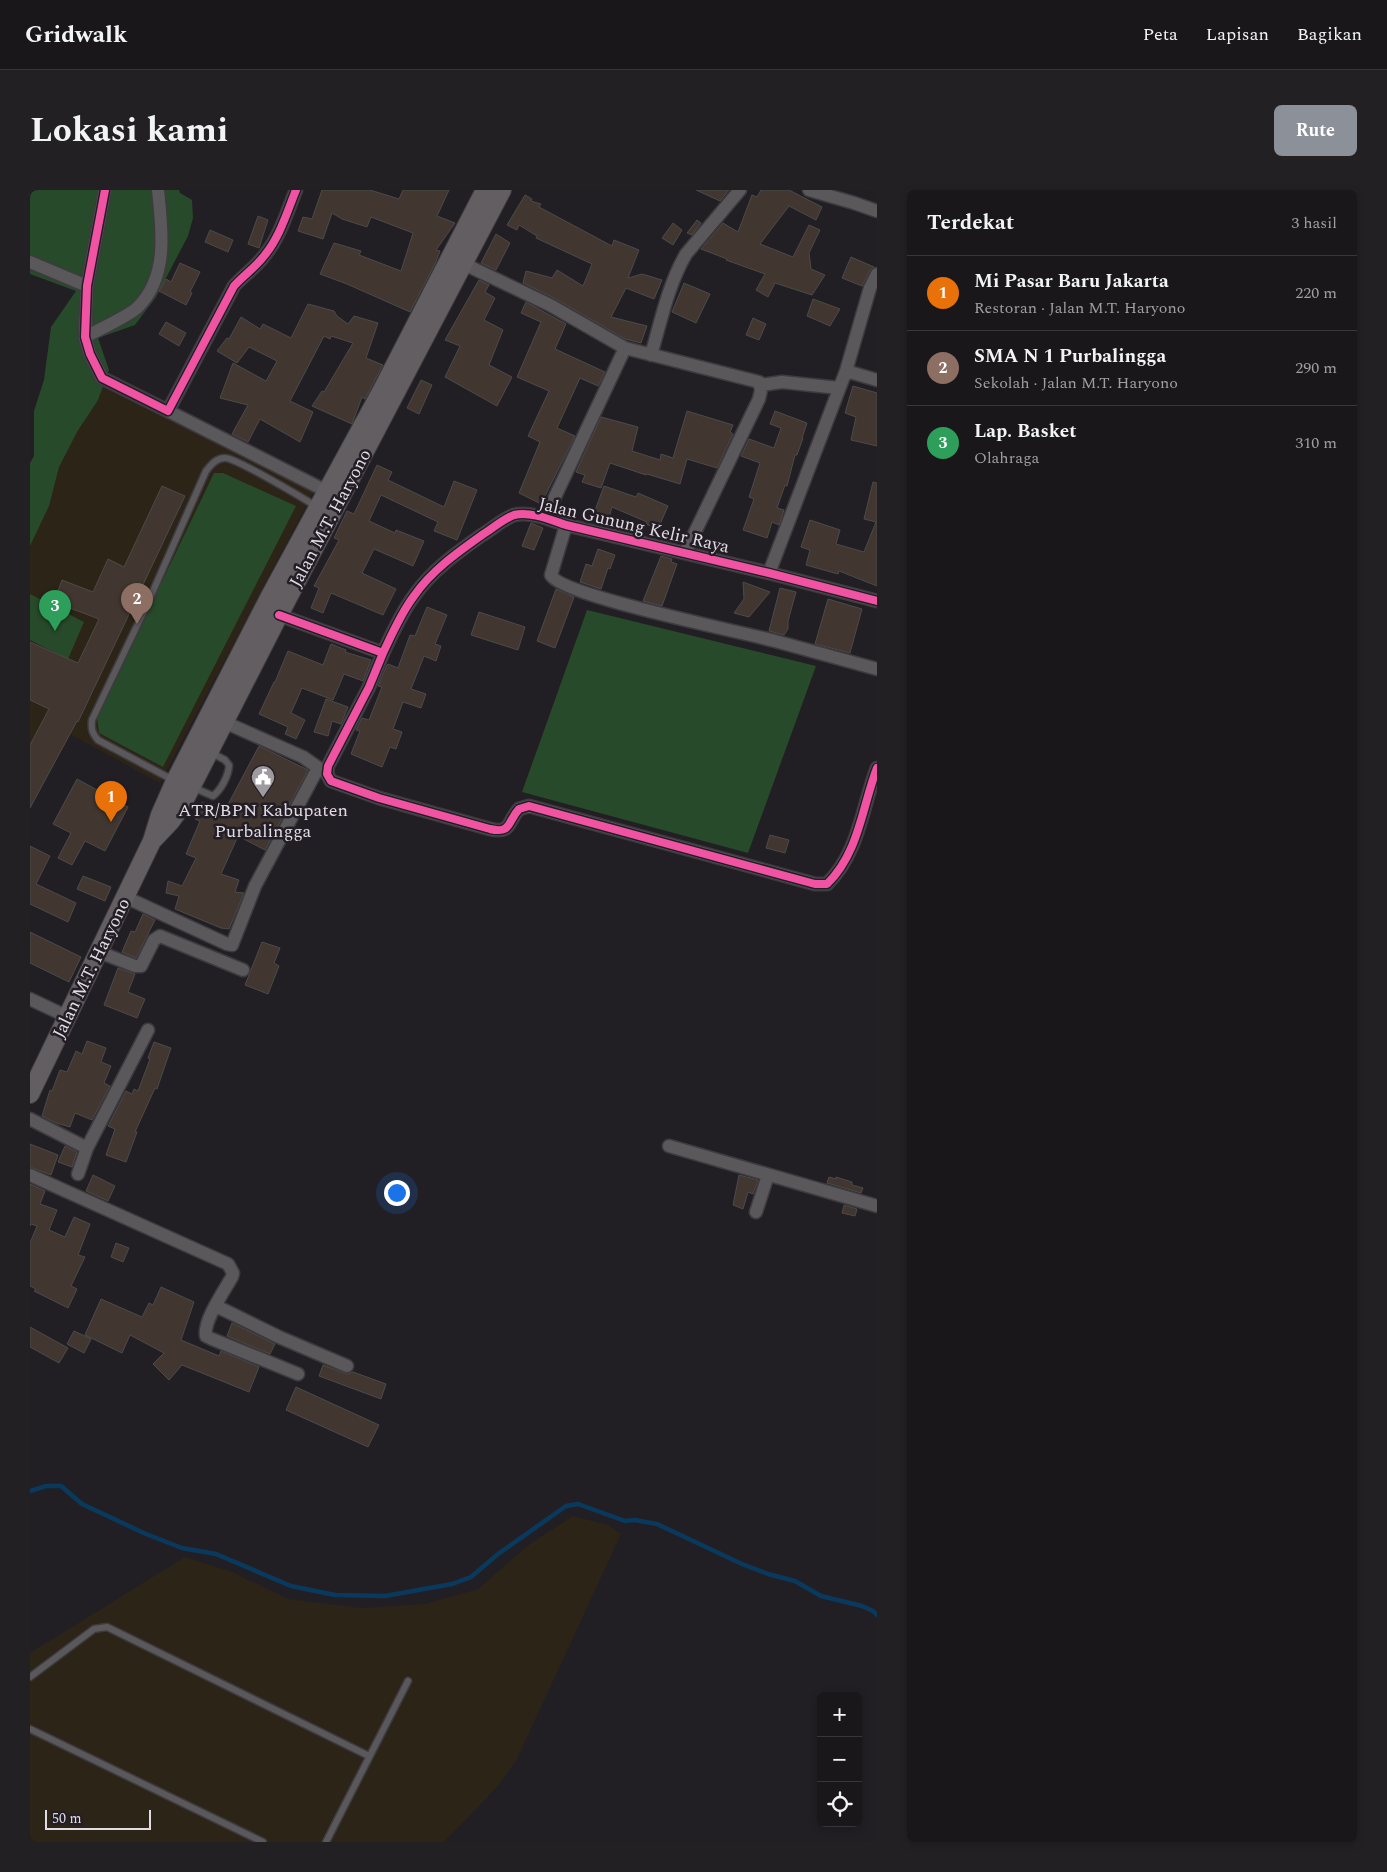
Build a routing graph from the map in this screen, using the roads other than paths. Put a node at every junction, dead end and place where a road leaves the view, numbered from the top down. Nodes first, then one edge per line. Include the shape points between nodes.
1 (106, 190) edge
2 (158, 190) edge
3 (296, 190) edge
4 (485, 190) edge
5 (502, 190) edge
6 (740, 190) edge
7 (809, 190) edge
8 (877, 211) edge
9 (30, 262) edge
10 (464, 264) junction
11 (877, 274) edge
12 (87, 286) junction
13 (85, 337) junction
14 (625, 348) junction
15 (651, 355) junction
16 (846, 371) junction
17 (877, 380) edge
18 (761, 385) junction
19 (839, 388) junction
20 (168, 411) junction
21 (334, 495) junction
22 (318, 507) junction
23 (545, 518) junction
24 (566, 525) junction
25 (685, 553) junction
26 (769, 573) junction
27 (877, 601) edge
28 (279, 614) junction
29 (383, 653) junction
30 (877, 669) edge
31 (224, 722) junction
32 (208, 752) junction
33 (877, 768) edge
34 (322, 771) junction
35 (183, 784) junction
36 (873, 797) edge
37 (125, 897) junction
38 (99, 952) junction
39 (242, 970) dead end
40 (30, 999) edge
41 (68, 1016) junction
42 (148, 1030) dead end
43 (30, 1094) edge
44 (30, 1119) edge
45 (668, 1146) dead end
46 (87, 1148) junction
47 (78, 1174) dead end
48 (768, 1175) junction
49 (30, 1176) edge
50 (877, 1206) edge
51 (756, 1212) dead end
52 (216, 1306) junction
53 (347, 1366) dead end
54 (298, 1374) dead end
55 (30, 1677) edge
56 (408, 1681) dead end
57 (30, 1729) edge
58 (369, 1756) junction
59 (263, 1842) edge
60 (326, 1842) edge

1 - 12 street
2 - 13 street via 162,252 157,276 137,308
3 - 20 street via 276,238 258,264 234,286
4 - 21 main road, Jalan M.T. Haryono
5 - 10 main road, Jalan M.T. Haryono
6 - 15 street via 679,266
7 - 8 street
9 - 12 street
10 - 14 street via 550,305
10 - 21 main road, Jalan M.T. Haryono
11 - 16 street
12 - 13 street
13 - 20 street via 102,378
14 - 15 street
14 - 23 street
15 - 18 street via 755,380
16 - 17 street
16 - 19 street
18 - 19 street via 782,382
18 - 25 street via 758,399
19 - 26 street
20 - 21 street
21 - 22 main road, Jalan M.T. Haryono
21 - 28 main road, Jalan M.T. Haryono
22 - 35 main road, Jalan M.T. Haryono via 266,604
22 - 35 lane via 226,458 211,464 206,470 91,728 98,740
23 - 24 street, Jalan Gunung Kelir Raya
23 - 29 street, Jalan Gunung Kelir Raya via 514,515 450,558 414,595
24 - 25 street, Jalan Gunung Kelir Raya
24 - 30 street via 551,575 557,582 608,600
25 - 26 street, Jalan Gunung Kelir Raya
26 - 27 street, Jalan Gunung Kelir Raya
28 - 29 street
28 - 31 main road, Jalan M.T. Haryono
29 - 34 street, Jalan Gunung Kelir Raya via 369,686
31 - 32 main road, Jalan M.T. Haryono
31 - 34 street via 303,757
32 - 35 main road, Jalan M.T. Haryono
32 - 35 lane via 229,765 218,793 213,796
33 - 36 street
34 - 36 street via 331,781 379,798 498,831 511,824 519,809 530,806 821,885 827,884 843,863
34 - 37 street, Jalan Gunung Kelir Raya via 255,886 232,945
35 - 37 main road, Jalan M.T. Haryono via 181,807 152,841
37 - 38 main road, Jalan M.T. Haryono
38 - 39 street via 141,966 154,940 160,936
38 - 41 main road, Jalan M.T. Haryono
40 - 41 street
41 - 43 main road, Jalan M.T. Haryono
42 - 46 street
44 - 46 street
45 - 48 street
46 - 47 street
48 - 50 street
48 - 51 street
49 - 52 street via 225,1262 233,1273
52 - 53 street via 279,1338
52 - 54 street via 207,1320 206,1336
55 - 58 lane via 94,1629 107,1627
56 - 58 lane
57 - 59 lane
58 - 60 lane

